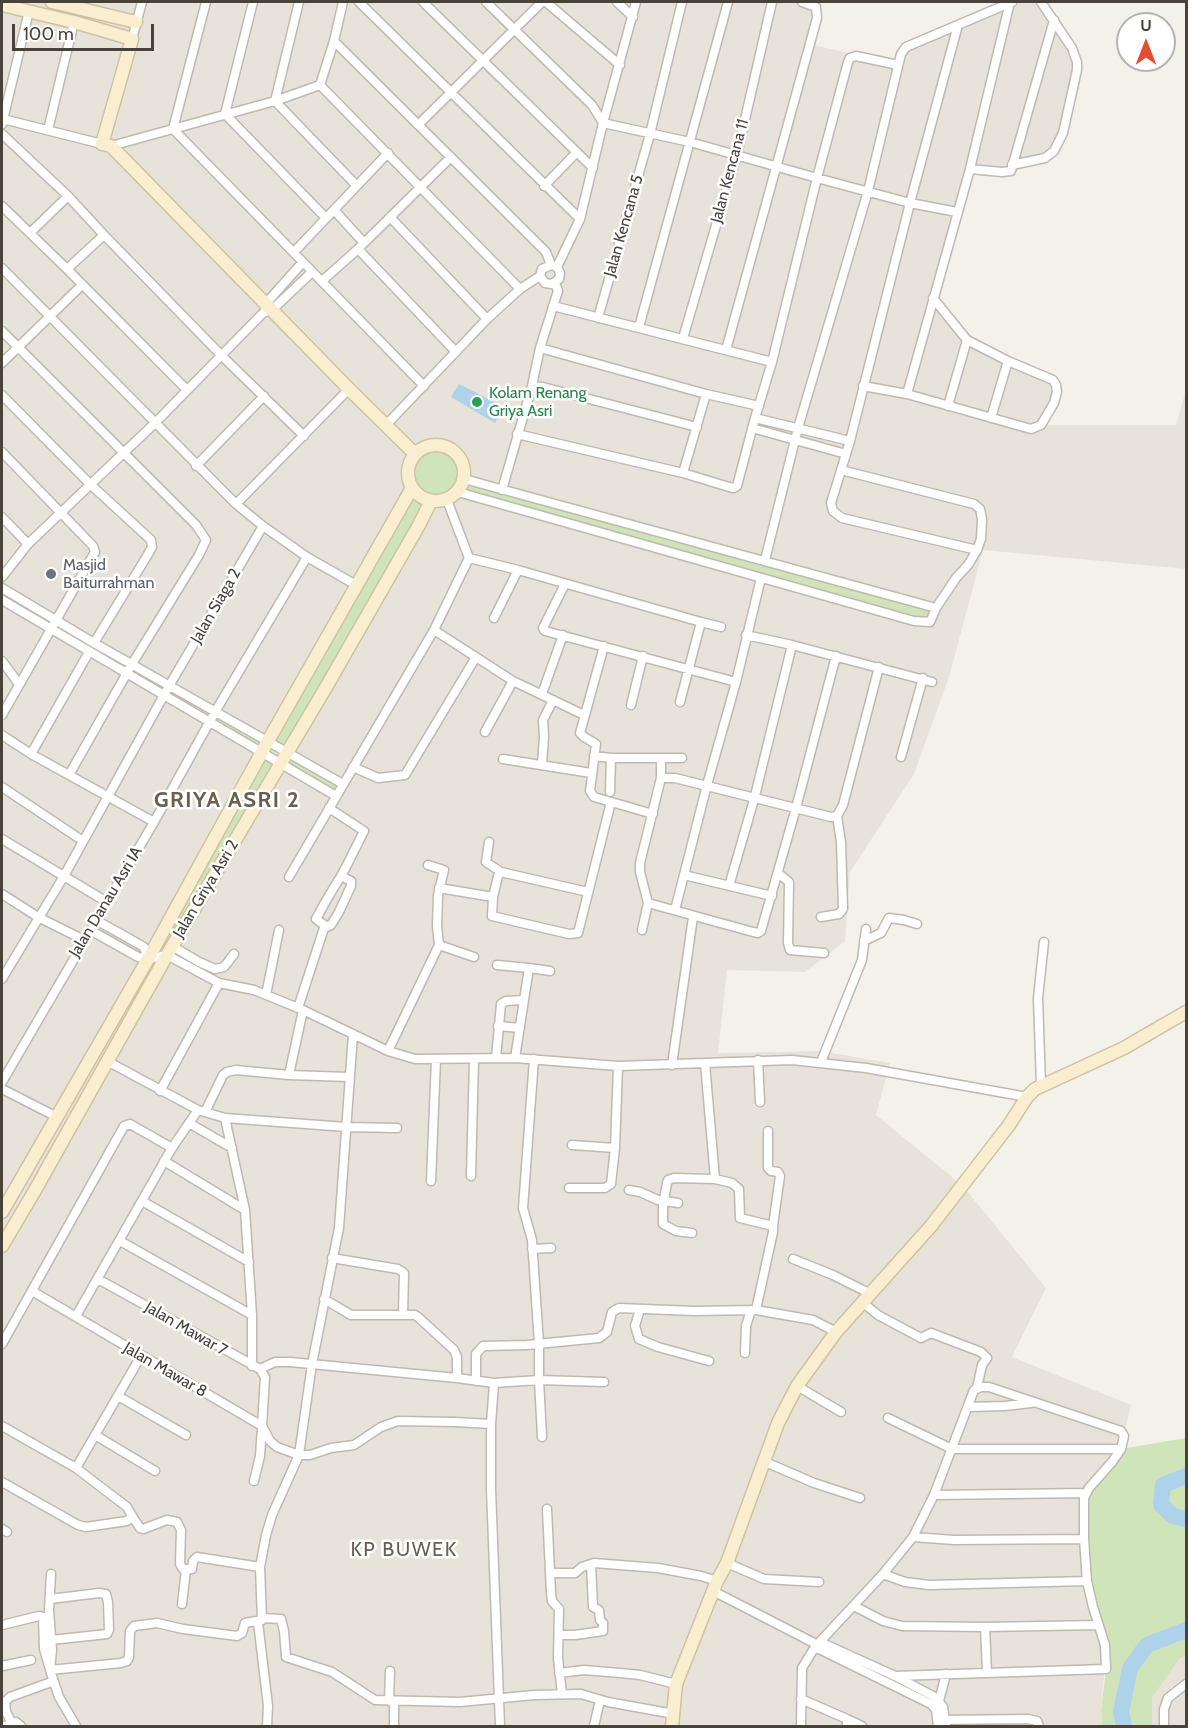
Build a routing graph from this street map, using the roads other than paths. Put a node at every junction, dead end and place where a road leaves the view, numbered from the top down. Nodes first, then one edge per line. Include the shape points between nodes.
1 (52, 2) edge
2 (142, 2) edge
3 (206, 2) edge
4 (253, 2) edge
5 (299, 2) edge
6 (343, 2) edge
7 (359, 2) edge
8 (423, 2) edge
9 (486, 2) edge
10 (544, 2) edge
11 (617, 2) edge
12 (636, 2) edge
13 (682, 2) edge
14 (728, 2) edge
15 (772, 2) edge
16 (802, 2) edge
17 (1011, 2) edge
18 (1041, 2) edge
19 (2, 5) edge
20 (79, 5) edge
21 (29, 11) junction
22 (633, 17) junction
23 (1054, 20) junction
24 (74, 22) junction
25 (136, 22) junction
26 (958, 25) junction
27 (514, 29) junction
28 (132, 39) junction
29 (334, 41) junction
30 (483, 61) junction
31 (620, 65) junction
32 (898, 65) junction
33 (320, 85) junction
34 (452, 93) junction
35 (274, 101) junction
36 (225, 114) junction
37 (2, 121) edge
38 (603, 123) junction
39 (418, 125) junction
40 (173, 129) junction
41 (48, 130) junction
42 (2, 134) edge
43 (650, 134) junction
44 (690, 142) junction
45 (106, 145) junction
46 (388, 153) junction
47 (576, 153) junction
48 (737, 154) junction
49 (451, 157) junction
50 (1012, 165) junction
51 (777, 166) junction
52 (593, 168) junction
53 (970, 169) junction
54 (817, 178) junction
55 (356, 185) junction
56 (544, 186) junction
57 (419, 187) junction
58 (868, 191) junction
59 (68, 196) junction
60 (910, 202) junction
61 (2, 206) edge
62 (334, 210) junction
63 (957, 212) junction
64 (390, 217) junction
65 (326, 218) junction
66 (580, 219) junction
67 (30, 233) junction
68 (104, 235) junction
69 (361, 246) junction
70 (294, 252) junction
71 (302, 262) junction
72 (554, 266) junction
73 (2, 268) edge
74 (67, 269) junction
75 (312, 272) junction
76 (540, 276) junction
77 (322, 281) junction
78 (555, 283) junction
79 (82, 285) junction
80 (520, 289) junction
81 (933, 298) junction
82 (553, 306) junction
83 (267, 309) junction
84 (49, 316) junction
85 (598, 318) junction
86 (487, 319) junction
87 (639, 327) junction
88 (2, 331) edge
89 (683, 338) junction
90 (967, 340) junction
91 (17, 348) junction
92 (540, 348) junction
93 (726, 350) junction
94 (456, 352) junction
95 (222, 356) junction
96 (1008, 361) junction
97 (772, 362) junction
98 (2, 363) edge
99 (424, 386) junction
100 (532, 386) junction
101 (863, 386) junction
102 (349, 389) junction
103 (187, 390) junction
104 (706, 394) junction
105 (907, 394) junction
106 (2, 395) edge
107 (264, 396) junction
108 (759, 406) junction
109 (948, 406) junction
110 (755, 418) junction
111 (991, 418) junction
112 (155, 423) junction
113 (387, 424) junction
114 (697, 427) junction
115 (752, 428) junction
116 (798, 428) junction
117 (517, 434) junction
118 (304, 436) junction
119 (796, 440) junction
120 (850, 441) junction
121 (2, 452) edge
122 (124, 452) junction
123 (415, 454) junction
124 (846, 454) junction
125 (196, 466) junction
126 (841, 470) junction
127 (683, 473) junction
128 (464, 479) junction
129 (90, 484) junction
130 (412, 488) junction
131 (502, 490) junction
132 (458, 492) junction
133 (447, 500) junction
134 (431, 501) junction
135 (236, 504) junction
136 (60, 514) junction
137 (2, 517) edge
138 (263, 526) junction
139 (28, 544) junction
140 (977, 550) junction
141 (307, 557) junction
142 (469, 558) junction
143 (765, 560) junction
144 (518, 570) junction
145 (2, 577) edge
146 (761, 578) junction
147 (565, 584) junction
148 (356, 585) junction
149 (2, 588) edge
150 (2, 600) edge
151 (936, 608) junction
152 (494, 618) dead end
153 (56, 620) junction
154 (701, 622) junction
155 (721, 627) dead end
156 (51, 630) junction
157 (434, 630) junction
158 (563, 635) junction
159 (746, 635) junction
160 (94, 644) junction
161 (792, 645) junction
162 (604, 646) junction
163 (89, 652) junction
164 (643, 656) junction
165 (836, 656) junction
166 (476, 657) junction
167 (2, 661) edge
168 (132, 664) junction
169 (879, 667) junction
170 (690, 670) junction
171 (129, 674) junction
172 (923, 678) junction
173 (513, 681) junction
174 (736, 682) junction
175 (933, 682) dead end
176 (19, 684) junction
177 (169, 686) junction
178 (542, 694) junction
179 (164, 695) junction
180 (553, 700) junction
181 (680, 702) dead end
182 (631, 705) dead end
183 (215, 712) junction
184 (2, 715) edge
185 (584, 715) junction
186 (210, 722) junction
187 (485, 732) dead end
188 (2, 735) edge
189 (265, 747) junction
190 (287, 752) junction
191 (30, 754) junction
192 (594, 756) junction
193 (901, 757) dead end
194 (611, 758) junction
195 (661, 758) junction
196 (682, 758) dead end
197 (503, 759) dead end
198 (280, 764) junction
199 (542, 765) junction
200 (353, 767) junction
201 (591, 773) junction
202 (69, 775) junction
203 (661, 778) junction
204 (343, 784) junction
205 (707, 785) junction
206 (2, 787) edge
207 (610, 792) dead end
208 (107, 796) junction
209 (336, 796) junction
210 (755, 796) junction
211 (611, 802) junction
212 (329, 808) junction
213 (796, 808) junction
214 (653, 814) junction
215 (837, 816) junction
216 (154, 822) junction
217 (2, 839) edge
218 (83, 841) junction
219 (489, 842) dead end
220 (428, 865) dead end
221 (501, 872) junction
222 (778, 873) junction
223 (684, 875) junction
224 (63, 876) junction
225 (340, 876) junction
226 (290, 877) dead end
227 (729, 886) junction
228 (439, 888) junction
229 (588, 892) junction
230 (2, 894) edge
231 (772, 896) junction
232 (493, 897) junction
233 (107, 902) junction
234 (648, 903) junction
235 (675, 910) junction
236 (38, 916) junction
237 (693, 917) junction
238 (821, 917) dead end
239 (96, 920) junction
240 (917, 924) dead end
241 (324, 925) junction
242 (866, 929) dead end
243 (90, 930) junction
244 (279, 930) dead end
245 (642, 930) dead end
246 (84, 940) junction
247 (864, 941) junction
248 (1044, 942) dead end
249 (439, 945) junction
250 (170, 951) junction
251 (824, 953) dead end
252 (234, 954) dead end
253 (474, 957) dead end
254 (148, 959) junction
255 (497, 964) dead end
256 (529, 968) junction
257 (550, 971) dead end
258 (2, 979) edge
259 (219, 983) junction
260 (266, 995) junction
261 (523, 1000) junction
262 (301, 1009) junction
263 (1186, 1012) edge
264 (498, 1026) junction
265 (520, 1029) junction
266 (353, 1034) junction
267 (388, 1051) junction
268 (496, 1058) junction
269 (515, 1058) junction
270 (436, 1059) junction
271 (474, 1059) junction
272 (534, 1059) junction
273 (758, 1060) junction
274 (107, 1061) junction
275 (821, 1062) junction
276 (705, 1063) junction
277 (672, 1065) junction
278 (618, 1066) junction
279 (289, 1075) junction
280 (349, 1077) junction
281 (2, 1082) edge
282 (1041, 1085) junction
283 (2, 1089) edge
284 (160, 1091) junction
285 (1027, 1097) junction
286 (760, 1102) dead end
287 (201, 1111) junction
288 (57, 1117) junction
289 (225, 1118) junction
290 (189, 1123) junction
291 (346, 1127) junction
292 (397, 1128) dead end
293 (768, 1131) dead end
294 (572, 1145) dead end
295 (172, 1148) junction
296 (232, 1148) junction
297 (615, 1148) junction
298 (164, 1161) junction
299 (471, 1176) dead end
300 (715, 1179) junction
301 (431, 1181) dead end
302 (569, 1188) dead end
303 (629, 1190) dead end
304 (142, 1201) junction
305 (664, 1201) junction
306 (678, 1203) dead end
307 (245, 1210) junction
308 (2, 1212) edge
309 (773, 1226) junction
310 (692, 1233) dead end
311 (120, 1241) junction
312 (2, 1246) edge
313 (551, 1248) dead end
314 (532, 1249) junction
315 (332, 1258) junction
316 (793, 1258) dead end
317 (249, 1262) junction
318 (98, 1279) junction
319 (32, 1291) junction
320 (865, 1298) junction
321 (324, 1299) junction
322 (640, 1309) junction
323 (753, 1310) junction
324 (252, 1315) junction
325 (403, 1315) junction
326 (76, 1316) junction
327 (837, 1332) junction
328 (2, 1344) edge
329 (539, 1344) junction
330 (745, 1353) dead end
331 (141, 1356) junction
332 (709, 1361) dead end
333 (312, 1364) junction
334 (256, 1368) junction
335 (456, 1378) junction
336 (539, 1380) junction
337 (476, 1381) junction
338 (604, 1382) dead end
339 (494, 1383) junction
340 (797, 1386) junction
341 (977, 1388) junction
342 (118, 1396) junction
343 (1034, 1402) junction
344 (968, 1407) junction
345 (841, 1412) dead end
346 (888, 1418) dead end
347 (491, 1425) junction
348 (262, 1426) junction
349 (4, 1427) edge
350 (95, 1435) junction
351 (186, 1435) dead end
352 (542, 1437) dead end
353 (2, 1438) edge
354 (952, 1449) junction
355 (1121, 1449) junction
356 (299, 1455) junction
357 (763, 1461) junction
358 (76, 1468) junction
359 (155, 1471) dead end
360 (254, 1480) dead end
361 (2, 1482) edge
362 (1086, 1493) junction
363 (934, 1495) junction
364 (860, 1498) dead end
365 (547, 1509) dead end
366 (132, 1516) junction
367 (913, 1537) junction
368 (1083, 1539) junction
369 (727, 1563) junction
370 (591, 1564) junction
371 (260, 1567) junction
372 (186, 1570) junction
373 (550, 1573) junction
374 (51, 1574) dead end
375 (883, 1574) junction
376 (1087, 1581) junction
377 (819, 1582) dead end
378 (715, 1586) junction
379 (50, 1599) junction
380 (182, 1604) dead end
381 (854, 1606) junction
382 (260, 1620) junction
383 (1098, 1624) junction
384 (2, 1625) edge
385 (985, 1627) junction
386 (558, 1635) junction
387 (51, 1640) junction
388 (818, 1645) junction
389 (30, 1660) dead end
390 (2, 1666) edge
391 (50, 1669) junction
392 (390, 1671) dead end
393 (987, 1672) junction
394 (560, 1673) junction
395 (946, 1674) junction
396 (895, 1676) junction
397 (54, 1681) junction
398 (676, 1684) junction
399 (1186, 1684) edge
400 (562, 1694) junction
401 (801, 1699) junction
402 (498, 1700) junction
403 (600, 1700) junction
404 (392, 1701) junction
405 (939, 1701) junction
406 (673, 1720) edge
407 (847, 1723) edge
408 (942, 1723) edge
409 (991, 1723) edge
410 (8, 1725) edge
411 (21, 1726) edge
412 (76, 1726) edge
413 (267, 1726) edge
414 (394, 1726) edge
415 (500, 1726) edge
416 (594, 1726) edge
417 (801, 1726) edge
418 (862, 1726) edge
419 (1039, 1726) edge
420 (1164, 1726) edge

1 - 20 street
2 - 25 street
3 - 40 street
4 - 36 street
5 - 35 street
6 - 29 street
7 - 34 street
8 - 30 street
9 - 27 street
10 - 27 street
10 - 31 street
11 - 22 street
12 - 22 street
13 - 43 street, Jalan Kencana 5
14 - 44 street
15 - 48 street, Jalan Kencana 11
16 - 51 street via 816,8 816,18
17 - 26 street
17 - 53 street
18 - 23 street
19 - 21 street
20 - 25 street
21 - 24 street
21 - 37 street
22 - 31 street
23 - 50 street
23 - 50 street via 1077,62 1063,133 1051,155
24 - 28 street
24 - 41 street
25 - 28 street
26 - 32 street via 906,47
26 - 60 street
27 - 30 street
27 - 38 street via 592,105
28 - 45 street
29 - 33 street
29 - 39 street
30 - 34 street
30 - 47 street
31 - 38 street
32 - 54 street via 850,58
32 - 58 street
33 - 35 street
33 - 46 street
34 - 39 street
34 - 56 street
35 - 36 street
35 - 55 street
36 - 40 street
36 - 65 street
37 - 41 street
38 - 43 street
38 - 52 street
39 - 49 street
40 - 45 street
40 - 70 street
41 - 45 street
42 - 59 street
43 - 44 street
43 - 85 street, Jalan Kencana 5
44 - 48 street
44 - 87 street
45 - 83 street
46 - 55 street
46 - 57 street
47 - 52 street
47 - 56 street
48 - 51 street
48 - 89 street, Jalan Kencana 11
49 - 57 street
49 - 72 street via 546,252
50 - 53 street via 1007,172
51 - 54 street
51 - 93 street
52 - 66 street
53 - 63 street
54 - 58 street
54 - 97 street
55 - 62 street
56 - 66 street
57 - 64 street
57 - 80 street
58 - 60 street
58 - 116 street
59 - 67 street
59 - 68 street
60 - 63 street
60 - 101 street
61 - 67 street
62 - 65 street
62 - 69 street
63 - 81 street
64 - 69 street
64 - 86 street
65 - 70 street
66 - 72 street
67 - 74 street
68 - 74 street
68 - 95 street
69 - 77 street
69 - 94 street
70 - 71 street
71 - 75 street
71 - 83 street
72 - 76 street via 542,269
72 - 78 street via 560,276
73 - 84 street
74 - 79 street
75 - 77 street
75 - 83 street
76 - 78 street via 545,283
76 - 80 street
77 - 99 street
78 - 82 street via 558,291
79 - 84 street
79 - 103 street
80 - 86 street
81 - 90 street
81 - 105 street
82 - 85 street
82 - 92 street
83 - 95 street
83 - 102 street
84 - 91 street
84 - 112 street
85 - 87 street
86 - 94 street
87 - 89 street
88 - 91 street
89 - 93 street
90 - 96 street
90 - 109 street
91 - 98 street
91 - 122 street
92 - 100 street
92 - 104 street
93 - 97 street
94 - 99 street
95 - 103 street
95 - 107 street
96 - 111 street
96 - 111 street via 1053,380 1057,392 1054,403 1041,425 1031,429
97 - 108 street
99 - 113 street
100 - 114 street
100 - 117 street
101 - 105 street
101 - 120 street
102 - 113 street
102 - 118 street
103 - 112 street
104 - 108 street
104 - 114 street
105 - 109 street
106 - 129 street
107 - 118 street
107 - 125 street
108 - 110 street
109 - 111 street
110 - 115 street
110 - 116 street
112 - 122 street
112 - 125 street
113 - 123 street
114 - 127 street
115 - 119 street
115 - 127 street via 734,488
116 - 119 street
116 - 120 street
117 - 127 street
117 - 131 street
118 - 135 street
119 - 124 street
119 - 143 street
120 - 124 street
121 - 136 street
122 - 129 street
122 - 168 street via 206,540
123 - 128 street via 432,445 450,448 462,461
123 - 130 street via 408,470
124 - 126 street
125 - 135 street
126 - 140 street via 974,504 982,519
126 - 140 street via 831,503 833,511 842,518
128 - 131 street
128 - 132 street
129 - 136 street
129 - 160 street via 152,544
130 - 134 street
130 - 148 street, Jalan Griya Asri 2
131 - 143 street
132 - 133 street
132 - 146 street
133 - 134 street
133 - 142 street
134 - 190 street, Jalan Griya Asri 2
135 - 138 street
136 - 139 street
136 - 153 street via 95,552
137 - 139 street
138 - 141 street
138 - 177 street, Jalan Siaga 2
139 - 145 street
140 - 151 street
141 - 148 street
141 - 183 street, Jalan Danau Asri IA
142 - 144 street
142 - 157 street
143 - 151 street
144 - 147 street
144 - 152 street
145 - 149 street
146 - 151 street via 914,621 930,622
146 - 159 street
147 - 154 street
147 - 158 street via 543,628 549,634
148 - 189 street, Jalan Griya Asri 2
149 - 153 street
150 - 156 street
153 - 156 street
153 - 160 street
154 - 155 street
154 - 170 street
156 - 163 street
156 - 176 street
157 - 166 street
157 - 200 street
158 - 162 street
158 - 178 street
159 - 161 street
159 - 174 street
160 - 168 street
161 - 165 street
161 - 210 street
162 - 164 street
162 - 185 street
163 - 171 street
163 - 191 street
164 - 170 street
164 - 182 street
165 - 169 street
165 - 213 street
166 - 173 street
166 - 200 street via 405,775 378,778
167 - 176 street
168 - 171 street
168 - 177 street
169 - 172 street
169 - 215 street
170 - 174 street
170 - 181 street
171 - 179 street
171 - 202 street
172 - 175 street
172 - 193 street
173 - 178 street
173 - 187 street
174 - 205 street
176 - 184 street
177 - 179 street, Jalan Siaga 2
177 - 183 street
178 - 180 street
179 - 186 street
179 - 208 street, Jalan Siaga 2
180 - 185 street
180 - 199 street via 543,720
183 - 186 street, Jalan Danau Asri IA
183 - 189 street
185 - 192 street via 580,733 596,744
186 - 189 street
186 - 216 street, Jalan Danau Asri IA
188 - 191 street
189 - 190 street
189 - 198 street
189 - 254 street, Jalan Griya Asri 2
190 - 198 street, Jalan Griya Asri 2
190 - 204 street
191 - 202 street
192 - 194 street
192 - 201 street
194 - 195 street
194 - 207 street
195 - 196 street
195 - 203 street
197 - 199 street
198 - 209 street
198 - 250 street, Jalan Griya Asri 2
199 - 201 street
200 - 204 street
201 - 211 street via 591,794
202 - 208 street
203 - 205 street
203 - 214 street
204 - 209 street
205 - 210 street
205 - 223 street
206 - 218 street
208 - 216 street
208 - 218 street, Jalan Siaga 2
209 - 212 street
210 - 213 street
210 - 227 street
211 - 214 street
211 - 229 street
212 - 225 street via 364,831
212 - 226 street
213 - 215 street
213 - 222 street
214 - 234 street via 640,862
215 - 238 street via 843,909 839,914
216 - 233 street, Jalan Danau Asri IA
217 - 224 street
218 - 224 street, Jalan Siaga 2
219 - 221 street via 486,862
220 - 228 street via 444,870
221 - 229 street
221 - 232 street
222 - 231 street
222 - 251 street via 789,882 790,950
223 - 227 street
223 - 235 street
224 - 233 street
224 - 236 street, Jalan Siaga 2
225 - 241 street via 315,920
225 - 241 street via 351,881 351,886 331,925
227 - 231 street
228 - 232 street
228 - 249 street
229 - 232 street via 580,930 573,934 495,918
230 - 236 street
231 - 237 street via 758,933
233 - 239 street, Jalan Danau Asri IA
234 - 235 street
234 - 245 street
235 - 237 street
236 - 246 street
236 - 258 street, Jalan Siaga 2
237 - 277 street
239 - 243 street, Jalan Danau Asri IA
239 - 254 street via 144,947
240 - 247 street via 889,918 881,933
241 - 262 street
242 - 247 street
243 - 246 street, Jalan Danau Asri IA
243 - 254 street
244 - 260 street
246 - 281 street, Jalan Danau Asri IA
247 - 275 street via 862,960
248 - 282 street via 1038,998
249 - 253 street
249 - 267 street
250 - 252 street via 215,969 224,967
250 - 254 street
250 - 259 street
250 - 274 street, Jalan Griya Asri 2
254 - 288 street, Jalan Griya Asri 2
255 - 256 street
256 - 257 street
256 - 261 street
259 - 260 street
259 - 284 street
260 - 262 street
261 - 264 street via 506,1000 501,1004
261 - 265 street
262 - 266 street
262 - 279 street
263 - 282 street via 1124,1048
264 - 265 street
264 - 268 street
265 - 269 street
266 - 267 street
266 - 280 street
267 - 270 street via 415,1059
268 - 269 street
268 - 271 street
269 - 272 street
270 - 271 street
270 - 301 street
271 - 299 street
272 - 278 street
272 - 314 street via 523,1208
273 - 275 street
273 - 276 street
273 - 286 street
274 - 284 street
274 - 312 street, Jalan Griya Asri 2
275 - 285 street
276 - 277 street
276 - 300 street
277 - 278 street
278 - 297 street
279 - 280 street
279 - 287 street via 229,1071
280 - 291 street
282 - 285 street
283 - 288 street
284 - 287 street
285 - 320 street via 931,1226
287 - 289 street
287 - 290 street
288 - 308 street, Jalan Griya Asri 2
289 - 291 street
289 - 296 street
290 - 295 street
290 - 296 street
291 - 292 street
291 - 315 street via 339,1228
293 - 309 street via 768,1168 780,1176
294 - 297 street
295 - 298 street
295 - 319 street via 129,1124 124,1126
296 - 307 street
297 - 302 street via 609,1187
298 - 304 street
298 - 307 street
300 - 305 street via 670,1179
300 - 309 street via 739,1189 740,1218
303 - 305 street
304 - 311 street
304 - 317 street
305 - 306 street
305 - 310 street via 663,1224
307 - 317 street
309 - 323 street
311 - 318 street
311 - 324 street
313 - 314 street
314 - 329 street
315 - 321 street
315 - 325 street via 404,1273
316 - 320 street via 832,1275
317 - 324 street
318 - 326 street
318 - 334 street, Jalan Mawar 7
319 - 326 street, Jalan Mawar 8
319 - 328 street
320 - 327 street
320 - 341 street via 878,1315 921,1338 931,1333 981,1352 987,1358
321 - 325 street via 351,1315
321 - 333 street
322 - 323 street
322 - 329 street via 615,1309 604,1336
322 - 332 street via 636,1326 639,1339
323 - 327 street via 813,1320
323 - 330 street via 746,1326
324 - 334 street
325 - 335 street via 418,1317 452,1348
326 - 331 street, Jalan Mawar 8
327 - 340 street
329 - 336 street
329 - 337 street via 483,1346 476,1353
331 - 342 street
331 - 348 street, Jalan Mawar 8
333 - 334 street via 275,1362
333 - 335 street
333 - 356 street
334 - 348 street via 265,1377 266,1385
335 - 337 street
336 - 338 street
336 - 339 street
336 - 352 street
337 - 339 street
339 - 347 street
340 - 345 street
340 - 357 street
341 - 343 street via 989,1387
341 - 344 street
342 - 350 street
342 - 351 street
343 - 344 street
343 - 355 street via 1118,1429 1124,1436
344 - 354 street
346 - 354 street
347 - 356 street via 398,1421 354,1445
347 - 402 street
348 - 356 street, Jalan Mawar 8 via 274,1445
348 - 360 street
349 - 353 street
349 - 358 street
350 - 358 street
350 - 359 street
354 - 355 street
354 - 363 street
355 - 362 street
356 - 371 street via 272,1515
357 - 364 street
357 - 369 street
358 - 366 street via 127,1507
361 - 366 street via 78,1525 127,1521
362 - 363 street
362 - 368 street
363 - 367 street
365 - 373 street
366 - 372 street via 143,1529 167,1520 177,1522 181,1530 180,1564
367 - 368 street
367 - 375 street
368 - 376 street
369 - 377 street via 764,1579
369 - 378 street
370 - 373 street via 575,1573
370 - 378 street via 701,1576
370 - 386 street via 593,1607 598,1610 603,1631
371 - 372 street via 197,1557 192,1569
371 - 382 street
372 - 380 street
373 - 386 street via 552,1601 559,1609
374 - 379 street
375 - 376 street via 928,1585
375 - 381 street
376 - 383 street
378 - 388 street
378 - 398 street
379 - 387 street
379 - 387 street via 106,1594 109,1630 107,1634
381 - 385 street via 896,1625
381 - 388 street
382 - 391 street via 245,1623 237,1636 164,1623 134,1626 127,1661
382 - 404 street via 282,1620 286,1657 332,1672 373,1700
382 - 413 street
383 - 385 street
383 - 393 street via 1105,1646 1106,1670
384 - 391 street via 43,1617 44,1649
385 - 393 street
386 - 394 street
387 - 391 street
388 - 396 street
388 - 401 street via 801,1671
388 - 408 street via 931,1704
389 - 390 street
391 - 397 street
392 - 404 street
393 - 395 street
394 - 398 street via 584,1670 630,1674
394 - 400 street
395 - 396 street
395 - 405 street
396 - 405 street
397 - 410 street via 10,1697 5,1702
397 - 412 street
398 - 406 street
399 - 420 street via 1168,1698
400 - 402 street
400 - 403 street
401 - 407 street
401 - 417 street
402 - 404 street
402 - 415 street
403 - 406 street
403 - 416 street
404 - 414 street
405 - 408 street
407 - 418 street
408 - 409 street
409 - 419 street via 1032,1720
410 - 411 street via 17,1722

